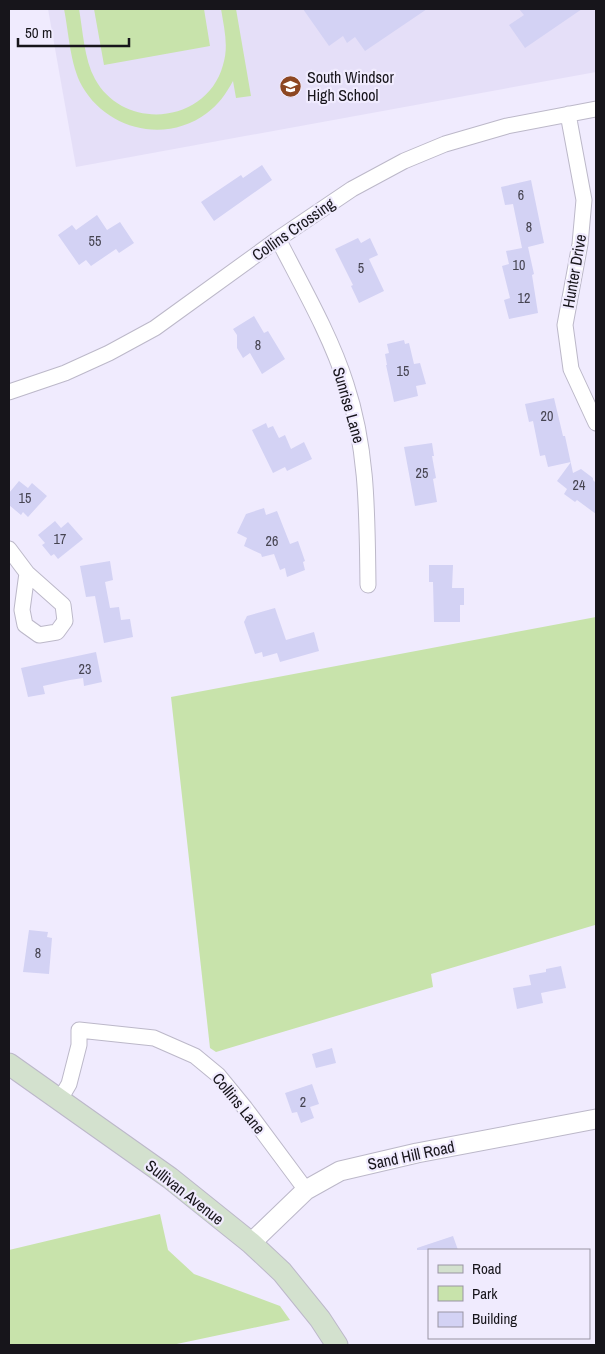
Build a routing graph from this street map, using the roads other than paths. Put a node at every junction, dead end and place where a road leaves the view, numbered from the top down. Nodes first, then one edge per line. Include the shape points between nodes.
1 (596, 109) edge
2 (568, 114) junction
3 (278, 239) junction
4 (9, 392) edge
5 (596, 423) edge
6 (9, 549) edge
7 (27, 573) dead end
8 (368, 585) dead end
9 (9, 1064) edge
10 (59, 1100) junction
11 (596, 1119) edge
12 (306, 1190) junction
13 (251, 1243) junction
14 (337, 1345) edge

1 - 2 street, Collins Crossing
2 - 3 street, Collins Crossing via 478,134 404,161 352,189
2 - 5 street, Hunter Drive via 584,200 580,244 565,325 571,369
3 - 4 street, Collins Crossing via 155,328 64,373
3 - 8 street, Sunrise Lane via 346,384 361,443 367,496
6 - 7 street
9 - 10 main road, Sullivan Avenue
10 - 12 street, Collins Lane via 69,1084 79,1045 79,1030 154,1038 195,1056 218,1074
10 - 13 main road, Sullivan Avenue via 170,1178
11 - 12 street, Sand Hill Road via 360,1166 340,1171
12 - 13 street, Sand Hill Road
13 - 14 main road, Sullivan Avenue via 282,1272

